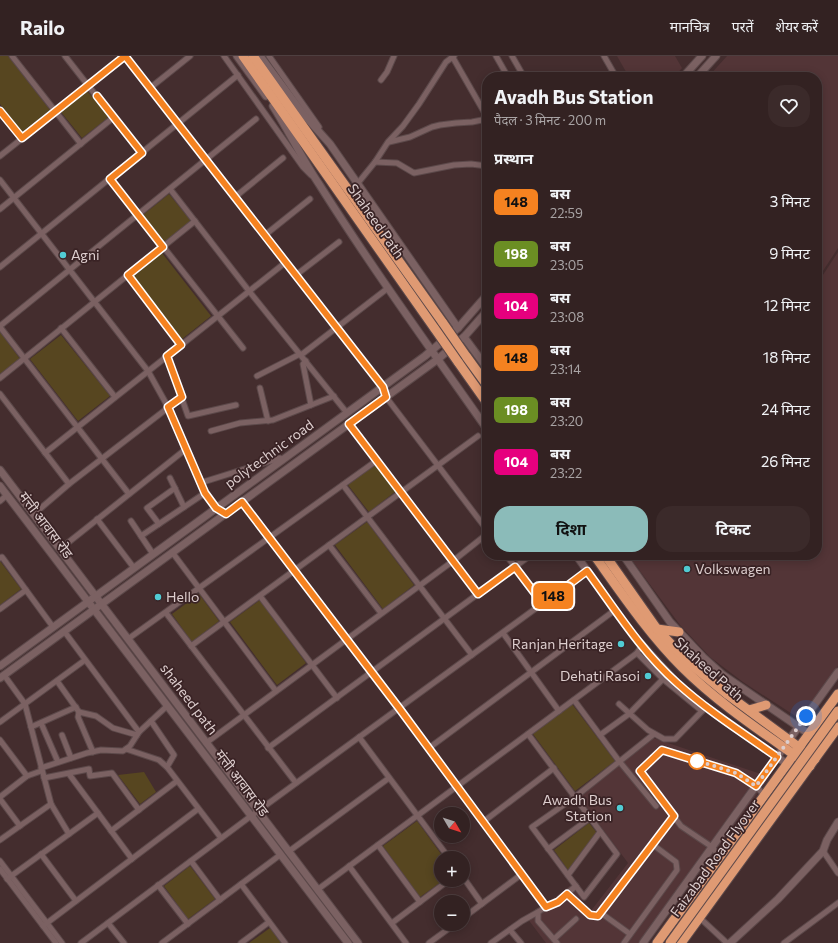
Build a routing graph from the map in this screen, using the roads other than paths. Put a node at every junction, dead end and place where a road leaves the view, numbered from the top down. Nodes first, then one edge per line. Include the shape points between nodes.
1 (12, 56) edge
2 (65, 56) edge
3 (125, 56) edge
4 (190, 56) edge
5 (224, 56) edge
6 (237, 56) edge
7 (242, 56) edge
8 (253, 56) edge
9 (260, 56) edge
10 (269, 56) edge
11 (394, 56) edge
12 (453, 56) edge
13 (496, 56) edge
14 (512, 56) edge
15 (604, 56) edge
16 (702, 56) edge
17 (716, 56) edge
18 (505, 72) edge
19 (521, 72) edge
20 (613, 72) edge
21 (688, 72) edge
22 (702, 72) edge
23 (238, 75) junction
24 (381, 80) dead end
25 (258, 82) junction
26 (88, 86) junction
27 (150, 88) junction
28 (290, 101) junction
29 (482, 109) edge
30 (0, 111) edge
31 (56, 112) junction
32 (114, 118) junction
33 (256, 119) dead end
34 (482, 119) edge
35 (178, 124) junction
36 (285, 124) junction
37 (277, 130) junction
38 (22, 138) junction
39 (388, 142) junction
40 (81, 144) junction
41 (330, 144) junction
42 (142, 153) junction
43 (0, 156) edge
44 (284, 158) dead end
45 (206, 160) junction
46 (375, 162) junction
47 (482, 165) edge
48 (110, 179) junction
49 (0, 180) edge
50 (358, 183) junction
51 (318, 184) junction
52 (170, 189) junction
53 (235, 197) junction
54 (14, 198) junction
55 (310, 199) dead end
56 (0, 209) edge
57 (138, 215) junction
58 (195, 221) junction
59 (42, 233) junction
60 (265, 235) junction
61 (339, 242) dead end
62 (163, 247) junction
63 (374, 249) dead end
64 (365, 254) junction
65 (286, 262) junction
66 (0, 267) edge
67 (70, 269) junction
68 (128, 275) junction
69 (296, 276) junction
70 (388, 288) junction
71 (249, 291) junction
72 (95, 301) junction
73 (482, 301) edge
74 (217, 316) junction
75 (482, 317) edge
76 (0, 326) edge
77 (336, 326) junction
78 (61, 328) junction
79 (458, 328) junction
80 (464, 337) junction
81 (181, 345) junction
82 (243, 348) dead end
83 (432, 351) junction
84 (300, 354) junction
85 (167, 356) junction
86 (24, 358) junction
87 (438, 359) junction
88 (306, 361) junction
89 (482, 361) edge
90 (148, 371) junction
91 (257, 376) dead end
92 (0, 378) edge
93 (482, 378) edge
94 (383, 387) junction
95 (260, 388) dead end
96 (0, 394) edge
97 (334, 396) junction
98 (482, 396) edge
99 (115, 397) junction
100 (182, 397) junction
101 (386, 397) junction
102 (236, 405) dead end
103 (311, 405) junction
104 (168, 407) junction
105 (348, 413) junction
106 (268, 421) junction
107 (482, 422) edge
108 (349, 424) junction
109 (78, 427) junction
110 (211, 431) dead end
111 (478, 436) dead end
112 (186, 449) junction
113 (45, 453) junction
114 (103, 458) junction
115 (282, 461) junction
116 (376, 461) junction
117 (438, 466) junction
118 (0, 470) edge
119 (170, 478) dead end
120 (200, 483) junction
121 (69, 484) junction
122 (343, 485) junction
123 (0, 486) edge
124 (175, 488) junction
125 (205, 493) junction
126 (400, 493) junction
127 (129, 494) junction
128 (7, 495) junction
129 (0, 501) edge
130 (242, 502) junction
131 (184, 507) junction
132 (216, 508) junction
133 (34, 514) junction
134 (226, 514) junction
135 (368, 517) junction
136 (97, 519) junction
137 (131, 521) dead end
138 (482, 523) edge
139 (159, 524) junction
140 (141, 536) junction
141 (270, 538) junction
142 (482, 538) edge
143 (329, 545) junction
144 (60, 549) junction
145 (172, 552) junction
146 (153, 554) junction
147 (0, 558) edge
148 (510, 560) edge
149 (524, 560) edge
150 (579, 560) edge
151 (598, 560) edge
152 (609, 560) edge
153 (629, 560) edge
154 (453, 561) junction
155 (515, 567) junction
156 (134, 568) junction
157 (294, 570) junction
158 (587, 571) junction
159 (419, 585) junction
160 (200, 588) junction
161 (26, 590) junction
162 (478, 594) junction
163 (96, 596) junction
164 (260, 596) junction
165 (88, 602) junction
166 (102, 604) junction
167 (543, 604) junction
168 (0, 609) edge
169 (94, 610) junction
170 (615, 610) junction
171 (166, 613) junction
172 (381, 613) junction
173 (444, 618) junction
174 (224, 621) junction
175 (53, 627) junction
176 (657, 629) junction
177 (64, 631) junction
178 (679, 632) junction
179 (503, 633) junction
180 (346, 638) junction
181 (128, 640) junction
182 (642, 645) junction
183 (190, 646) junction
184 (638, 653) junction
185 (472, 655) junction
186 (85, 660) junction
187 (646, 662) junction
188 (658, 663) junction
189 (312, 664) junction
190 (0, 666) edge
191 (372, 672) junction
192 (531, 672) junction
193 (838, 672) edge
194 (2, 676) edge
195 (666, 677) junction
196 (57, 681) junction
197 (276, 691) junction
198 (838, 694) edge
199 (337, 698) junction
200 (574, 700) junction
201 (25, 704) junction
202 (619, 704) dead end
203 (766, 705) junction
204 (167, 706) junction
205 (399, 708) junction
206 (77, 709) junction
207 (704, 709) junction
208 (748, 710) junction
209 (559, 711) junction
210 (838, 711) edge
211 (629, 714) junction
212 (243, 715) junction
213 (151, 721) junction
214 (0, 722) edge
215 (41, 723) junction
216 (31, 727) junction
217 (798, 727) junction
218 (838, 727) edge
219 (138, 733) junction
220 (528, 734) junction
221 (654, 734) junction
222 (809, 734) junction
223 (62, 735) dead end
224 (600, 735) junction
225 (359, 737) junction
226 (0, 740) edge
227 (206, 743) junction
228 (786, 743) junction
229 (825, 745) junction
230 (268, 748) junction
231 (429, 748) junction
232 (126, 749) junction
233 (796, 751) junction
234 (93, 752) junction
235 (777, 757) junction
236 (71, 758) junction
237 (619, 761) junction
238 (58, 762) junction
239 (812, 763) junction
240 (787, 764) junction
241 (167, 767) junction
242 (554, 768) junction
243 (41, 769) junction
244 (69, 774) junction
245 (803, 775) junction
246 (27, 776) junction
247 (44, 778) junction
248 (389, 778) junction
249 (178, 781) junction
250 (296, 783) junction
251 (457, 786) junction
252 (756, 786) junction
253 (764, 796) junction
254 (574, 797) junction
255 (0, 798) edge
256 (51, 804) junction
257 (656, 806) dead end
258 (780, 808) junction
259 (198, 809) junction
260 (139, 810) junction
261 (257, 812) junction
262 (98, 813) junction
263 (251, 816) junction
264 (417, 816) junction
265 (674, 816) junction
266 (590, 818) junction
267 (483, 822) junction
268 (838, 822) edge
269 (20, 826) junction
270 (111, 831) junction
271 (600, 832) junction
272 (69, 834) junction
273 (221, 838) junction
274 (0, 840) edge
275 (652, 844) junction
276 (378, 845) junction
277 (712, 846) junction
278 (548, 849) junction
279 (444, 851) edge
280 (823, 851) junction
281 (288, 852) junction
282 (42, 854) junction
283 (280, 855) junction
284 (720, 857) junction
285 (132, 859) junction
286 (0, 861) edge
287 (191, 861) junction
288 (349, 866) junction
289 (0, 869) edge
290 (838, 873) edge
291 (522, 874) junction
292 (568, 875) junction
293 (9, 878) junction
294 (241, 884) junction
295 (158, 885) junction
296 (576, 886) junction
297 (440, 887) edge
298 (470, 887) edge
299 (317, 890) junction
300 (567, 894) junction
301 (220, 900) junction
302 (76, 901) junction
303 (420, 902) junction
304 (838, 903) edge
305 (482, 904) junction
306 (546, 907) junction
307 (538, 912) junction
308 (470, 913) edge
309 (600, 913) junction
310 (576, 918) dead end
311 (700, 918) junction
312 (269, 922) junction
313 (108, 923) junction
314 (392, 923) junction
315 (45, 924) junction
316 (188, 924) junction
317 (510, 930) junction
318 (446, 931) edge
319 (630, 934) junction
320 (556, 941) edge
321 (56, 943) edge
322 (62, 943) edge
323 (81, 943) edge
324 (124, 943) edge
325 (162, 943) edge
326 (241, 943) edge
327 (285, 943) edge
328 (348, 943) edge
329 (358, 943) edge
330 (406, 943) edge
331 (430, 943) edge
332 (492, 943) edge
333 (521, 943) edge
334 (624, 943) edge
335 (643, 943) edge
336 (657, 943) edge
337 (670, 943) edge
338 (681, 943) edge
339 (729, 943) edge
340 (784, 943) edge

1 - 31 street
2 - 26 street
3 - 26 street
3 - 27 street
4 - 27 street
5 - 23 street
6 - 25 street
7 - 25 highway, Shaheed Path
8 - 28 highway, Shaheed Path
9 - 28 street
10 - 41 street
11 - 24 street
12 - 29 street
12 - 39 street via 446,62 403,126
13 - 18 street
14 - 19 street
15 - 20 street
16 - 21 street
17 - 22 street
23 - 35 street
23 - 37 street
25 - 36 street
25 - 98 highway, Shaheed Path, bridge
26 - 31 street
26 - 32 street
27 - 35 street
28 - 41 street
28 - 93 highway, Shaheed Path, bridge
30 - 38 street
31 - 38 street
31 - 40 street
32 - 40 street
32 - 42 street
33 - 45 street
34 - 39 street via 440,125 410,137
35 - 42 street
35 - 45 street
36 - 37 street
36 - 51 street
37 - 51 street via 303,168
38 - 43 street
39 - 46 street
40 - 54 street
41 - 50 street
42 - 48 street
44 - 53 street
45 - 52 street
45 - 53 street
46 - 47 street via 398,163 414,173 454,165
46 - 50 street
48 - 57 street
48 - 59 street
49 - 54 street
50 - 79 street via 391,237
51 - 64 street
52 - 57 street
52 - 58 street
53 - 60 street
54 - 56 street
54 - 59 street
55 - 60 street
57 - 62 street
57 - 67 street
58 - 62 street
58 - 71 street
59 - 66 street
59 - 67 street
60 - 65 street
61 - 69 street
62 - 68 street
62 - 74 street
63 - 64 street
64 - 70 street
65 - 69 street
65 - 71 street
67 - 72 street
67 - 76 street
68 - 72 street
68 - 81 street
69 - 77 street
70 - 77 street
70 - 83 street
71 - 74 street
71 - 84 street
72 - 78 street
72 - 90 street
73 - 79 street, polytechnic road
74 - 81 street
74 - 82 street
75 - 80 street
76 - 86 street
77 - 84 street
77 - 94 street
78 - 86 street
78 - 99 street
79 - 83 street, polytechnic road
80 - 87 street
80 - 89 street
81 - 85 street
83 - 87 street
83 - 94 street, polytechnic road
84 - 88 street
84 - 91 street
85 - 90 street
85 - 100 street
86 - 92 street
86 - 109 street
87 - 101 street
87 - 107 street
88 - 97 street
88 - 103 street via 303,364
90 - 99 street
90 - 104 street
94 - 101 street
94 - 105 street, polytechnic road
95 - 106 street
96 - 113 street
97 - 103 street
97 - 105 street
99 - 109 street
100 - 102 street via 188,416
100 - 104 street
101 - 108 street
101 - 117 street
103 - 106 street
104 - 112 street
104 - 114 street
105 - 115 street, polytechnic road
106 - 110 street via 240,423
108 - 116 street
108 - 130 street
109 - 113 street
109 - 114 street
111 - 117 street
112 - 120 street
112 - 127 street
113 - 121 street
114 - 121 street
114 - 127 street
115 - 120 street via 280,458
115 - 132 street, polytechnic road
116 - 122 street
116 - 126 street
117 - 126 street
117 - 138 street
118 - 133 street, shaheed path
119 - 124 street
120 - 125 street
121 - 133 street
122 - 135 street
122 - 141 street
123 - 128 street, मंत्ती आवास रोड
124 - 131 street
124 - 139 street via 147,508
125 - 131 street
125 - 132 street
126 - 135 street
126 - 154 street
127 - 136 street
128 - 129 street
128 - 165 street, मंत्ती आवास रोड
130 - 134 street
130 - 141 street
131 - 139 street
132 - 134 street
132 - 146 street, polytechnic road
133 - 144 street, shaheed path
134 - 145 street
135 - 143 street
135 - 159 street
136 - 144 street
136 - 156 street
137 - 140 street
139 - 140 street
140 - 146 street
141 - 157 street
141 - 160 street
142 - 154 street
143 - 157 street
143 - 172 street
144 - 163 street, shaheed path
145 - 160 street
145 - 166 street
146 - 156 street, polytechnic road
147 - 161 street via 2,556
148 - 155 street
149 - 155 street
150 - 158 street
151 - 228 highway, Shaheed Path via 650,632 683,668 723,702
152 - 176 highway, Shaheed Path
153 - 178 street
154 - 159 street
154 - 162 street
155 - 162 street
155 - 167 street
156 - 163 street, polytechnic road
157 - 164 street
157 - 180 street
158 - 167 street
158 - 170 street
159 - 172 street
159 - 173 street
160 - 171 street
160 - 174 street
161 - 168 street
161 - 175 street
162 - 173 street
163 - 165 street, polytechnic road
163 - 166 street, shaheed path
164 - 174 street
164 - 189 street
165 - 169 street, मंत्ती आवास रोड
165 - 175 street, polytechnic road
166 - 169 street
166 - 181 street, shaheed path
167 - 179 street
169 - 177 street
169 - 204 street, मंत्ती आवास रोड
170 - 182 street
170 - 192 street
171 - 181 street
171 - 183 street
172 - 180 street
173 - 185 street
173 - 191 street
174 - 183 street
174 - 197 street
175 - 190 street, polytechnic road
176 - 178 highway
176 - 208 highway, Shaheed Path via 688,662
177 - 186 street
177 - 194 street
178 - 203 street via 718,671
179 - 185 street
179 - 192 street
180 - 189 street
180 - 191 street
181 - 227 street, shaheed path
182 - 184 street
182 - 188 street
183 - 212 street
184 - 187 street
184 - 200 street
185 - 205 street
186 - 196 street
186 - 219 street
187 - 188 street
187 - 195 street
188 - 195 street
189 - 197 street
189 - 199 street
191 - 199 street
191 - 205 street
192 - 209 street
192 - 231 street
193 - 217 street
194 - 201 street
195 - 207 street
195 - 211 street
196 - 201 street
196 - 206 street
197 - 212 street
198 - 222 highway
199 - 230 street
200 - 209 street
200 - 224 street
201 - 214 street
201 - 216 street
202 - 211 street
203 - 208 highway
203 - 217 street
204 - 213 street
204 - 263 street, मंत्ती आवास रोड
205 - 225 street
205 - 231 street
206 - 215 street
206 - 219 street via 96,716 113,728
206 - 234 street
207 - 221 street via 675,739 664,739
207 - 235 street
208 - 228 highway, Shaheed Path
209 - 220 street
210 - 337 highway, Faizabad Road Flyover, bridge
211 - 221 street
211 - 224 street
212 - 227 street
212 - 230 street
213 - 219 street
213 - 241 street via 174,755
215 - 216 street
215 - 238 street
216 - 243 street
217 - 222 street
217 - 228 street
218 - 229 highway
219 - 232 street
220 - 242 street
220 - 251 street
221 - 237 street
222 - 229 street
222 - 233 highway
223 - 236 street
224 - 237 street
225 - 248 street
225 - 250 street
226 - 246 street
227 - 261 street, shaheed path
228 - 233 highway, Shaheed Path
228 - 235 street
229 - 239 highway
230 - 250 street
231 - 251 street
232 - 234 street
232 - 241 street via 159,760
233 - 239 highway, Shaheed Path
233 - 240 highway
234 - 236 street
235 - 240 street
235 - 252 street
236 - 238 street
237 - 254 street
237 - 257 street
238 - 243 street
239 - 245 highway
240 - 245 street
240 - 253 highway
241 - 249 street
242 - 254 street
242 - 267 street
243 - 246 street
243 - 247 street
244 - 247 street
244 - 260 street via 89,769 90,776 112,773
244 - 262 street
245 - 258 highway
246 - 255 street
247 - 256 street
248 - 264 street
248 - 281 street
249 - 259 street
249 - 260 street
250 - 261 street
251 - 264 street
251 - 267 street
252 - 253 street
252 - 265 street via 736,773 662,750 640,771
252 - 277 street
253 - 258 street
253 - 284 highway
254 - 266 street
254 - 278 street via 532,827
255 - 269 street
256 - 269 street
256 - 272 street
258 - 311 highway
259 - 273 street
259 - 285 street
260 - 270 street
261 - 263 street
261 - 281 street, shaheed path
262 - 270 street
262 - 272 street
263 - 273 street
263 - 283 street, मंत्ती आवास रोड
264 - 276 street
264 - 279 street
265 - 275 street
265 - 277 street via 681,826
266 - 271 street
266 - 278 street
267 - 291 street
268 - 280 street
269 - 274 street
270 - 285 street
271 - 292 street
271 - 296 street via 617,854 584,897
272 - 282 street
273 - 287 street
275 - 309 street
275 - 319 street via 676,862 677,870
276 - 288 street
276 - 303 street
277 - 284 street
277 - 335 street
278 - 292 street
280 - 290 street
280 - 339 street via 778,899
281 - 299 street, shaheed path
282 - 293 street
282 - 302 street
283 - 294 street
283 - 328 street, मंत्ती आवास रोड
284 - 336 highway
285 - 302 street
286 - 293 street
287 - 295 street
287 - 301 street
288 - 299 street
288 - 314 street
289 - 293 street
291 - 305 street
291 - 306 street
292 - 296 street
293 - 315 street
294 - 301 street
294 - 312 street
295 - 313 street
295 - 316 street
296 - 300 street
297 - 303 street
298 - 305 street
299 - 329 street, shaheed path
300 - 306 street via 558,902
300 - 309 street via 590,915 598,916
301 - 316 street
302 - 315 street
303 - 314 street
304 - 340 street
305 - 308 street
306 - 307 street
307 - 317 street
307 - 320 street via 538,920
309 - 319 street
310 - 320 street
311 - 338 highway
311 - 339 street
312 - 326 street
312 - 327 street
313 - 323 street
313 - 324 street
314 - 330 street
315 - 321 street
315 - 322 street
316 - 325 street
317 - 332 street
317 - 333 street
318 - 331 street
319 - 334 street

